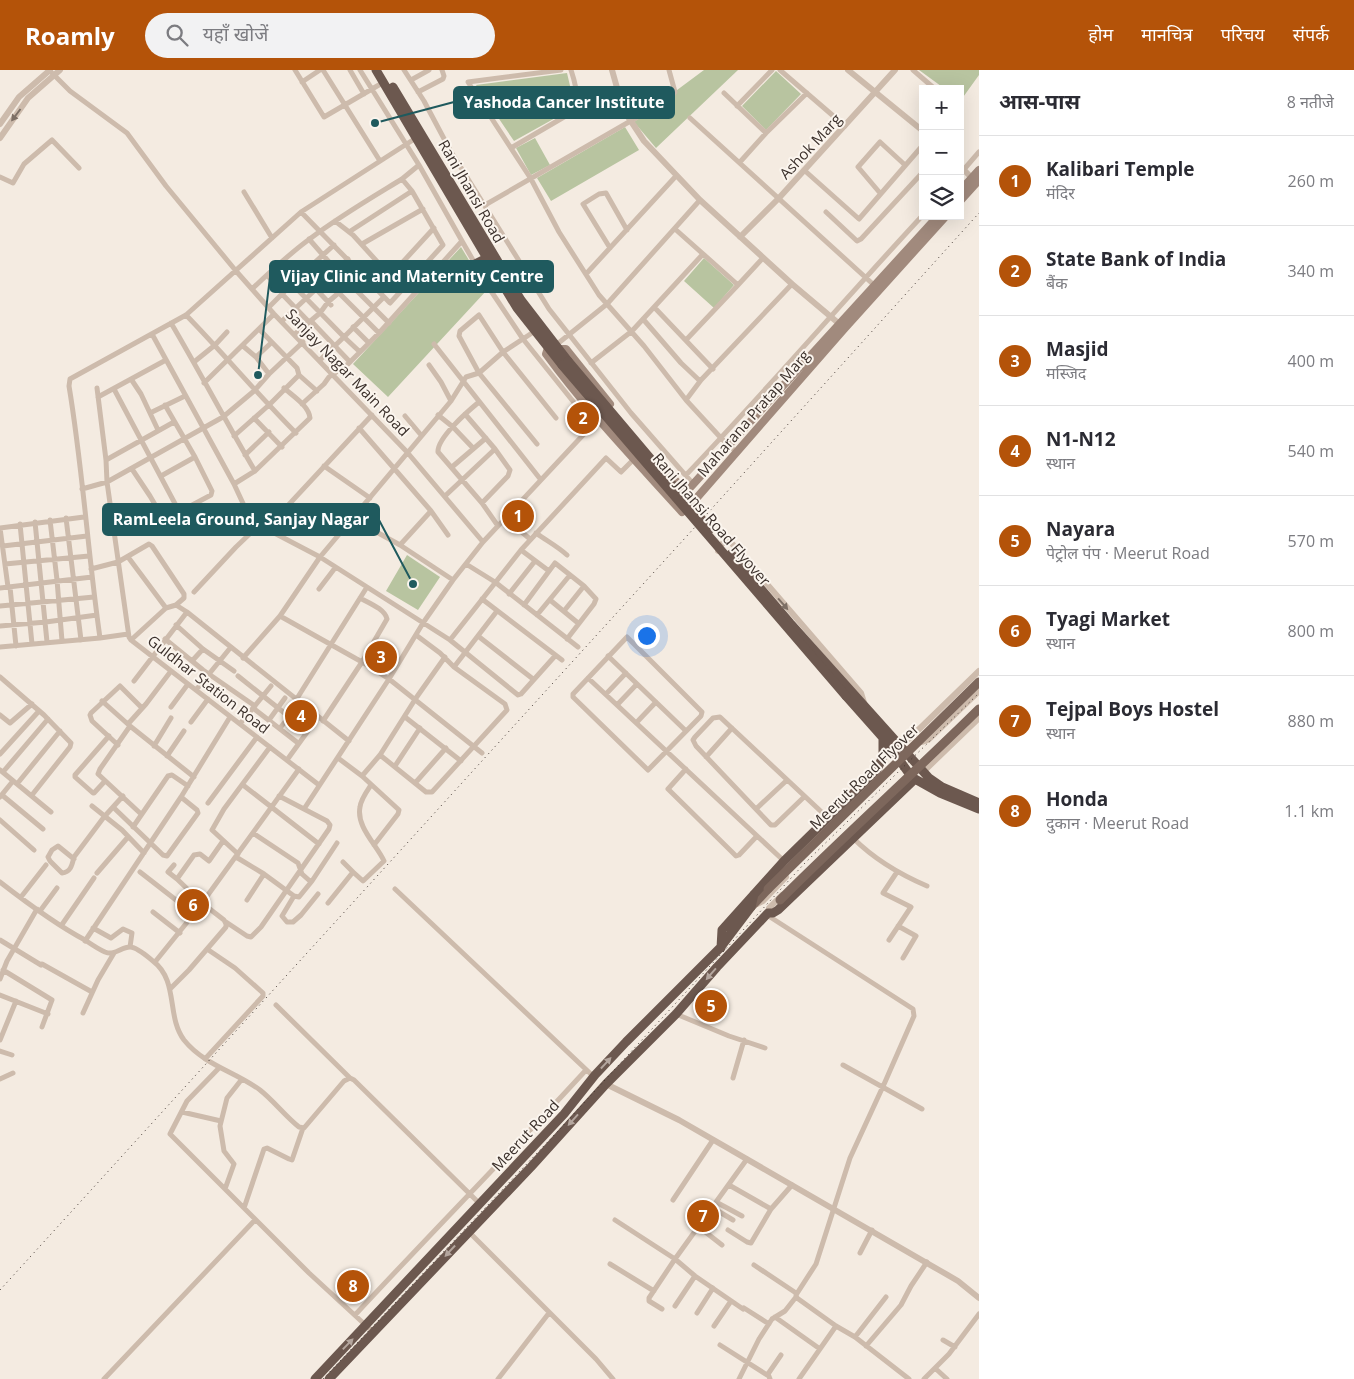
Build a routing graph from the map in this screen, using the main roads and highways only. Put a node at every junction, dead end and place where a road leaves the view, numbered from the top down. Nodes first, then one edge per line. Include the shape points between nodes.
1 (376, 70) edge
2 (383, 70) edge
3 (979, 170) edge
4 (976, 180) edge
5 (964, 188) edge
6 (964, 196) edge
7 (466, 215) junction
8 (934, 220) edge
9 (942, 220) edge
10 (474, 229) junction
11 (487, 258) junction
12 (475, 264) road end
13 (842, 327) junction
14 (554, 347) junction
15 (686, 492) junction
16 (694, 501) junction
17 (979, 682) edge
18 (861, 707) junction
19 (979, 709) edge
20 (883, 737) junction
21 (915, 779) junction
22 (896, 784) road end
23 (904, 790) junction
24 (979, 803) edge
25 (979, 810) edge
26 (754, 894) junction
27 (751, 907) junction
28 (768, 914) junction
29 (720, 948) junction
30 (729, 954) junction
31 (370, 1329) junction
32 (314, 1379) edge
33 (329, 1379) edge

1 - 7 highway, Rani Jhansi Road
2 - 7 highway, Rani Jhansi Road
3 - 4 main road
4 - 5 main road
4 - 6 main road
7 - 10 highway, Rani Jhansi Road
8 - 13 main road, Maharana Pratap Marg
9 - 13 main road, Maharana Pratap Marg
10 - 11 highway, Rani Jhansi Road
10 - 14 highway, Rani Jhansi Road
11 - 12 highway
11 - 14 highway, Rani Jhansi Road via 517,308 535,331
13 - 15 main road, Maharana Pratap Marg
13 - 16 main road, Maharana Pratap Marg
14 - 15 main road, Maharana Pratap Marg via 566,349 636,437
14 - 16 main road via 546,354 682,512
14 - 18 highway, Rani Jhansi Road Flyover, bridge
15 - 16 main road
17 - 27 main road, Meerut Road Flyover, bridge
18 - 20 highway
18 - 24 highway via 934,782
19 - 28 main road, Meerut Road Flyover, bridge
20 - 21 highway
20 - 26 highway via 883,758 877,770
21 - 23 highway, Meerut Road
21 - 25 highway via 940,794
22 - 23 highway
23 - 28 highway, Meerut Road via 778,910
26 - 27 highway
26 - 29 highway via 722,930
27 - 29 highway, Meerut Road
28 - 30 highway, Meerut Road
29 - 30 highway
31 -> 29 highway, Meerut Road via 594,1077
30 -> 31 highway, Meerut Road via 531,1167
32 -> 31 highway, Meerut Road
31 - 33 highway, Meerut Road

